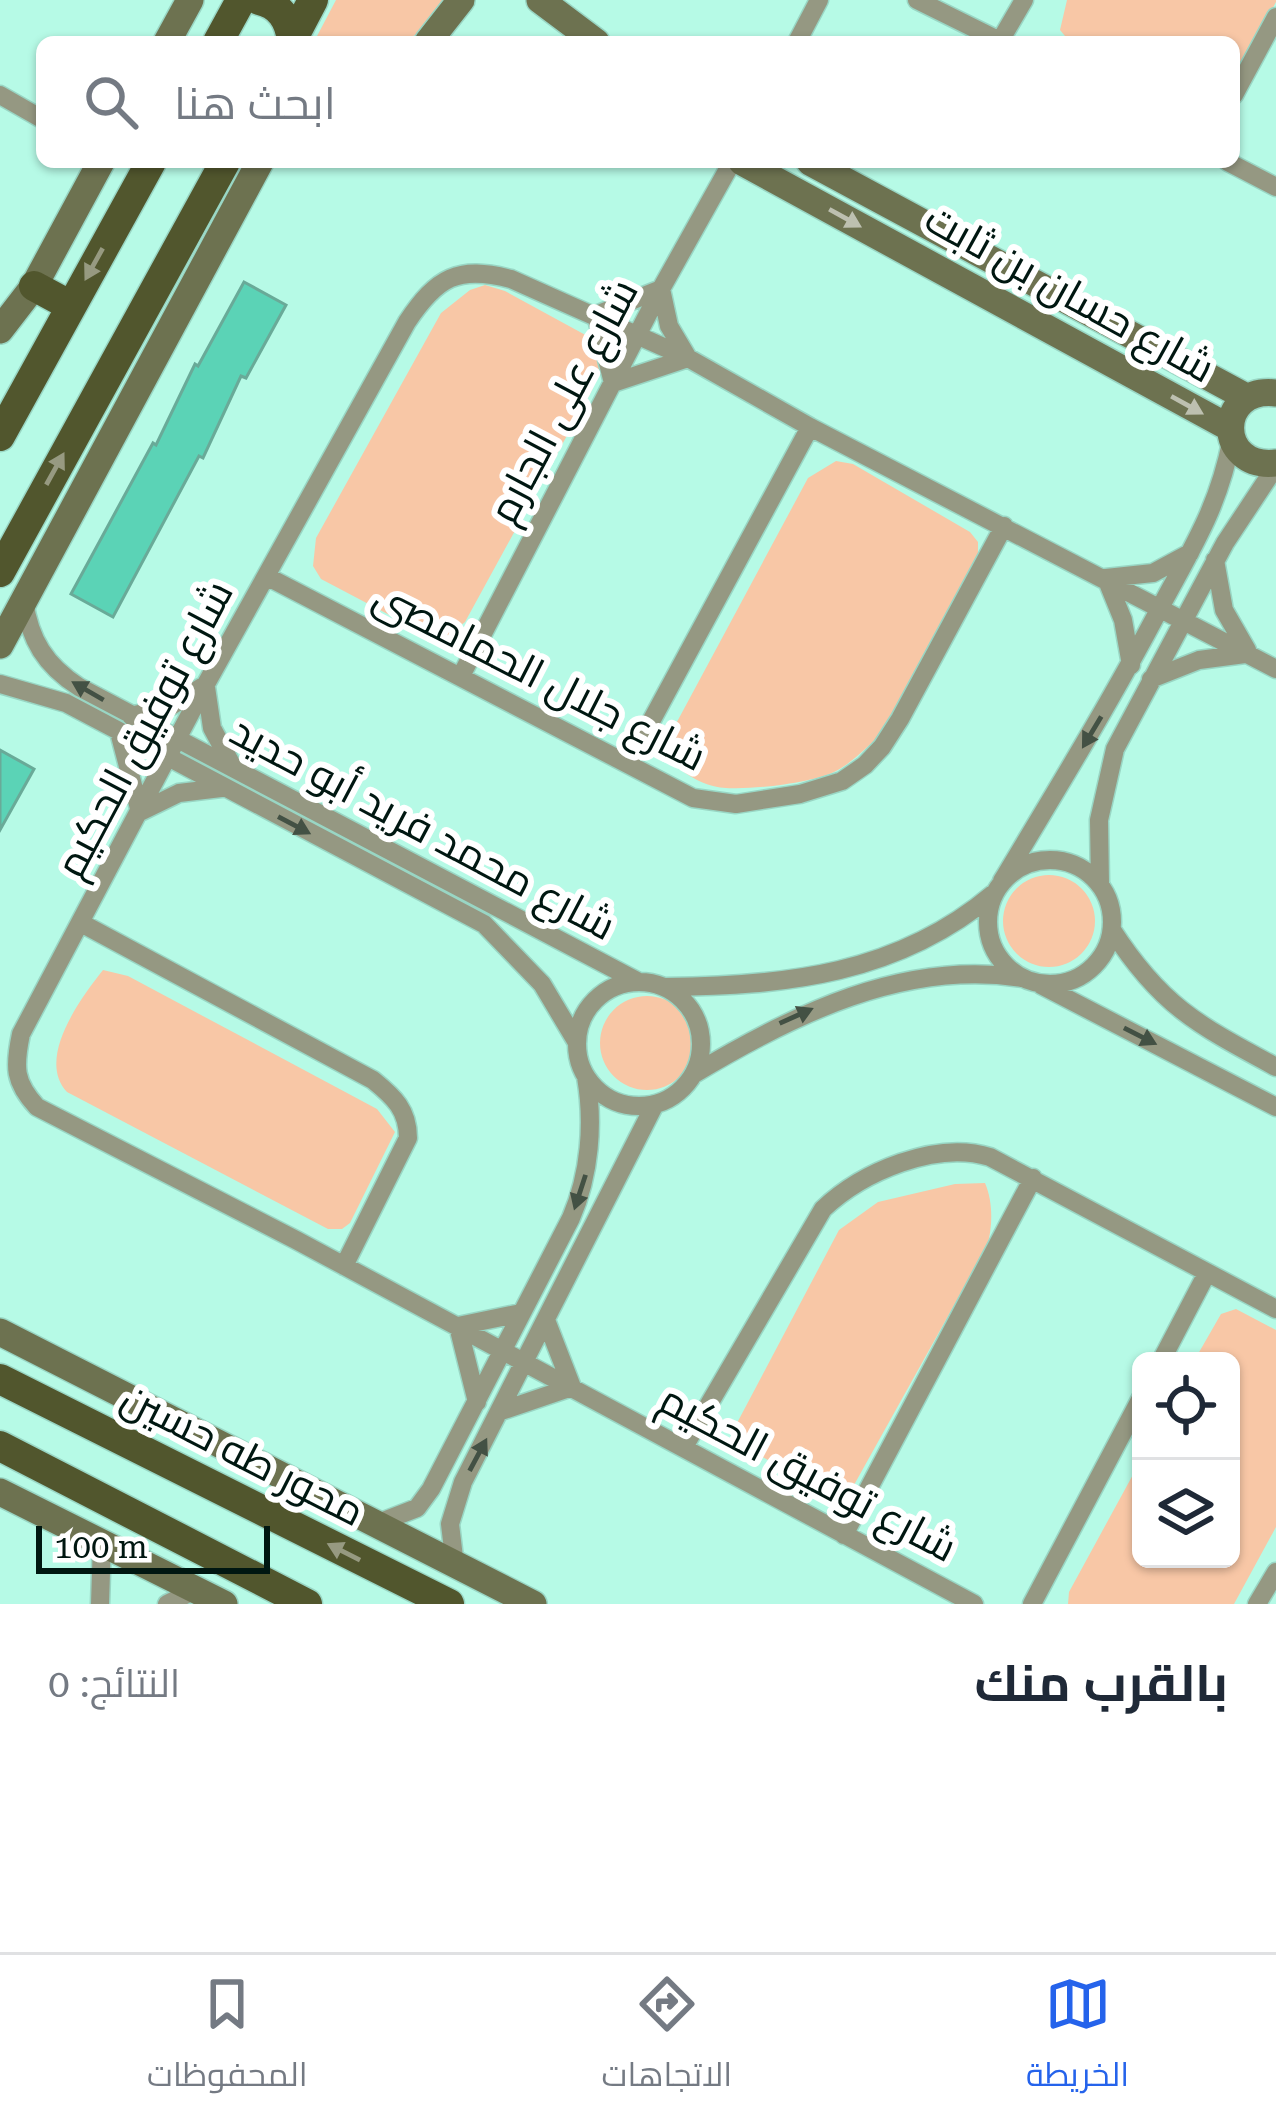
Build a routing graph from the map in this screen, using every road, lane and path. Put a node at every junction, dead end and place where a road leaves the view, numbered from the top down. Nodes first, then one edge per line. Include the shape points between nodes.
1 (190, 0) edge
2 (243, 0) edge
3 (259, 0) edge
4 (313, 0) edge
5 (460, 0) edge
6 (540, 0) edge
7 (819, 0) edge
8 (917, 0) edge
9 (1024, 0) edge
10 (1276, 17) edge
11 (170, 36) edge
12 (222, 36) edge
13 (290, 36) edge
14 (294, 36) edge
15 (433, 36) edge
16 (588, 36) edge
17 (800, 36) edge
18 (989, 36) edge
19 (1004, 36) edge
20 (1240, 84) edge
21 (0, 94) edge
22 (36, 115) edge
23 (98, 168) edge
24 (148, 168) edge
25 (222, 168) edge
26 (257, 168) edge
27 (730, 168) edge
28 (753, 168) edge
29 (822, 168) edge
30 (1240, 168) edge
31 (1276, 187) edge
32 (34, 286) junction
33 (662, 289) junction
34 (71, 306) junction
35 (596, 315) junction
36 (0, 330) edge
37 (638, 336) junction
38 (688, 358) junction
39 (613, 383) junction
40 (1264, 389) edge
41 (810, 428) junction
42 (1231, 434) junction
43 (0, 436) edge
44 (1276, 465) edge
45 (1004, 526) junction
46 (1193, 550) junction
47 (1216, 560) junction
48 (0, 572) edge
49 (266, 577) junction
50 (1106, 578) junction
51 (24, 601) junction
52 (1161, 607) junction
53 (1183, 620) junction
54 (0, 645) edge
55 (1250, 653) junction
56 (1131, 665) junction
57 (1276, 669) edge
58 (460, 676) junction
59 (1151, 679) junction
60 (0, 684) edge
61 (206, 684) junction
62 (131, 716) junction
63 (119, 733) junction
64 (177, 739) junction
65 (166, 759) junction
66 (628, 764) junction
67 (233, 767) junction
68 (224, 788) junction
69 (140, 812) junction
70 (1100, 884) junction
71 (998, 888) junction
72 (81, 923) junction
73 (1112, 930) junction
74 (1030, 980) junction
75 (637, 981) junction
76 (666, 987) junction
77 (576, 1041) junction
78 (1276, 1067) edge
79 (694, 1074) junction
80 (586, 1077) junction
81 (656, 1104) junction
82 (1276, 1107) edge
83 (1033, 1178) junction
84 (344, 1266) junction
85 (1208, 1274) junction
86 (1276, 1309) edge
87 (521, 1313) junction
88 (546, 1321) junction
89 (458, 1326) junction
90 (0, 1332) edge
91 (503, 1351) junction
92 (1166, 1352) edge
93 (525, 1364) junction
94 (0, 1379) edge
95 (572, 1387) junction
96 (477, 1402) junction
97 (501, 1412) junction
98 (1132, 1416) edge
99 (0, 1447) edge
100 (684, 1448) junction
101 (0, 1492) edge
102 (376, 1525) junction
103 (844, 1534) junction
104 (102, 1541) junction
105 (455, 1566) junction
106 (1276, 1572) edge
107 (195, 1590) junction
108 (100, 1604) edge
109 (167, 1604) edge
110 (224, 1604) edge
111 (308, 1604) edge
112 (449, 1604) edge
113 (533, 1604) edge
114 (974, 1604) edge
115 (1032, 1604) edge
116 (1257, 1604) edge

1 - 11 street
2 - 12 main road
3 - 13 main road via 285,16
4 - 14 main road
5 - 15 street
6 - 16 street
7 - 17 street
8 - 18 street
9 - 19 street
10 - 20 street
21 - 22 street
23 - 32 street
24 -> 34 main road
48 -> 25 main road
26 - 51 street
27 - 33 street, شارع على الجارم
28 -> 42 street, شارع حسان بن ثابت
29 - 40 street, شارع حسان بن ثابت
30 - 31 street
32 - 34 main road
32 - 36 street
33 - 35 street
33 - 37 street, شارع على الجارم
33 - 38 street via 669,326
34 - 43 main road
35 - 37 street, شارع توفيق الحكيم
35 - 39 street
35 - 49 street, شارع توفيق الحكيم via 488,273 440,282 407,322
37 - 38 street, شارع توفيق الحكيم
37 - 39 street, شارع على الجارم
38 - 39 street
38 - 41 street, شارع توفيق الحكيم
39 - 58 street, شارع على الجارم
40 - 42 street via 1232,416
41 - 45 street, شارع توفيق الحكيم
41 - 66 street
42 - 44 street, شارع حسان بن ثابت via 1250,460
42 - 46 street via 1220,493
44 - 47 street
45 - 50 street, شارع توفيق الحكيم
45 - 66 street, شارع جلال الحمامصى via 891,733 842,781 712,803
46 - 50 street via 1153,573
46 - 52 street
47 - 53 street
47 - 55 street via 1224,610
49 - 58 street, شارع جلال الحمامصى
49 - 61 street, شارع توفيق الحكيم
50 - 52 street, شارع توفيق الحكيم
50 - 56 street
51 - 54 street
62 -> 51 street, شارع محمد فريد أبو حديد via 45,658
52 - 53 street, شارع توفيق الحكيم
52 - 56 street
53 - 55 street, شارع توفيق الحكيم
53 - 59 street
55 - 57 street, شارع توفيق الحكيم
55 - 59 street via 1199,660
56 -> 71 street
58 - 66 street, شارع جلال الحمامصى
59 - 70 street via 1107,776
60 - 63 street, شارع محمد فريد أبو حديد via 66,703
61 - 62 street via 171,706
61 - 64 street, شارع توفيق الحكيم
61 - 67 street via 212,728
62 - 64 street, شارع محمد فريد أبو حديد
63 - 65 street, شارع محمد فريد أبو حديد
63 - 69 street
64 - 65 street, شارع توفيق الحكيم
64 - 67 street, شارع محمد فريد أبو حديد
65 - 68 street, شارع محمد فريد أبو حديد
65 - 69 street, شارع توفيق الحكيم
67 - 75 street, شارع محمد فريد أبو حديد
68 - 69 street via 179,793
68 -> 77 street, شارع محمد فريد أبو حديد via 484,924 542,984
69 - 72 street, شارع توفيق الحكيم
70 - 71 street via 1059,860 1027,863
70 - 73 street
71 - 74 street via 987,926 991,943
71 - 76 street via 933,938 811,978
72 - 84 street via 373,1080 401,1107 408,1138
72 - 84 street, شارع توفيق الحكيم via 21,1034 19,1087 38,1107
73 - 74 street via 1091,969 1065,982
73 - 78 street via 1166,1001
79 -> 74 street via 816,1007 936,977
74 -> 82 street
75 - 76 street
75 - 77 street via 595,999
76 - 79 street via 695,1015 701,1054
77 - 80 street
79 - 81 street
80 - 81 street via 609,1099
80 -> 87 street via 581,1195
81 - 88 street
83 - 85 street
83 - 100 street via 990,1157 956,1152 878,1172 841,1192 808,1228
83 - 103 street
84 - 89 street, شارع توفيق الحكيم
85 - 86 street
85 - 92 street
87 - 89 street
87 - 91 street
88 - 93 street
88 - 95 street
89 - 91 street, شارع توفيق الحكيم
89 - 96 street
90 - 102 street
91 - 93 street, شارع توفيق الحكيم
91 - 96 street
93 - 95 street, شارع توفيق الحكيم
93 - 97 street
112 -> 94 main road, محور طه حسين
95 - 97 street
95 - 100 street, شارع توفيق الحكيم
96 - 102 street via 417,1508
105 -> 97 street via 455,1504
98 - 115 street
99 - 111 main road
100 - 103 street, شارع توفيق الحكيم
101 - 104 street
102 - 105 street
103 - 114 street, شارع توفيق الحكيم
104 - 107 street
104 - 108 street
105 - 113 street
106 - 116 street
107 - 109 street
107 - 110 street

